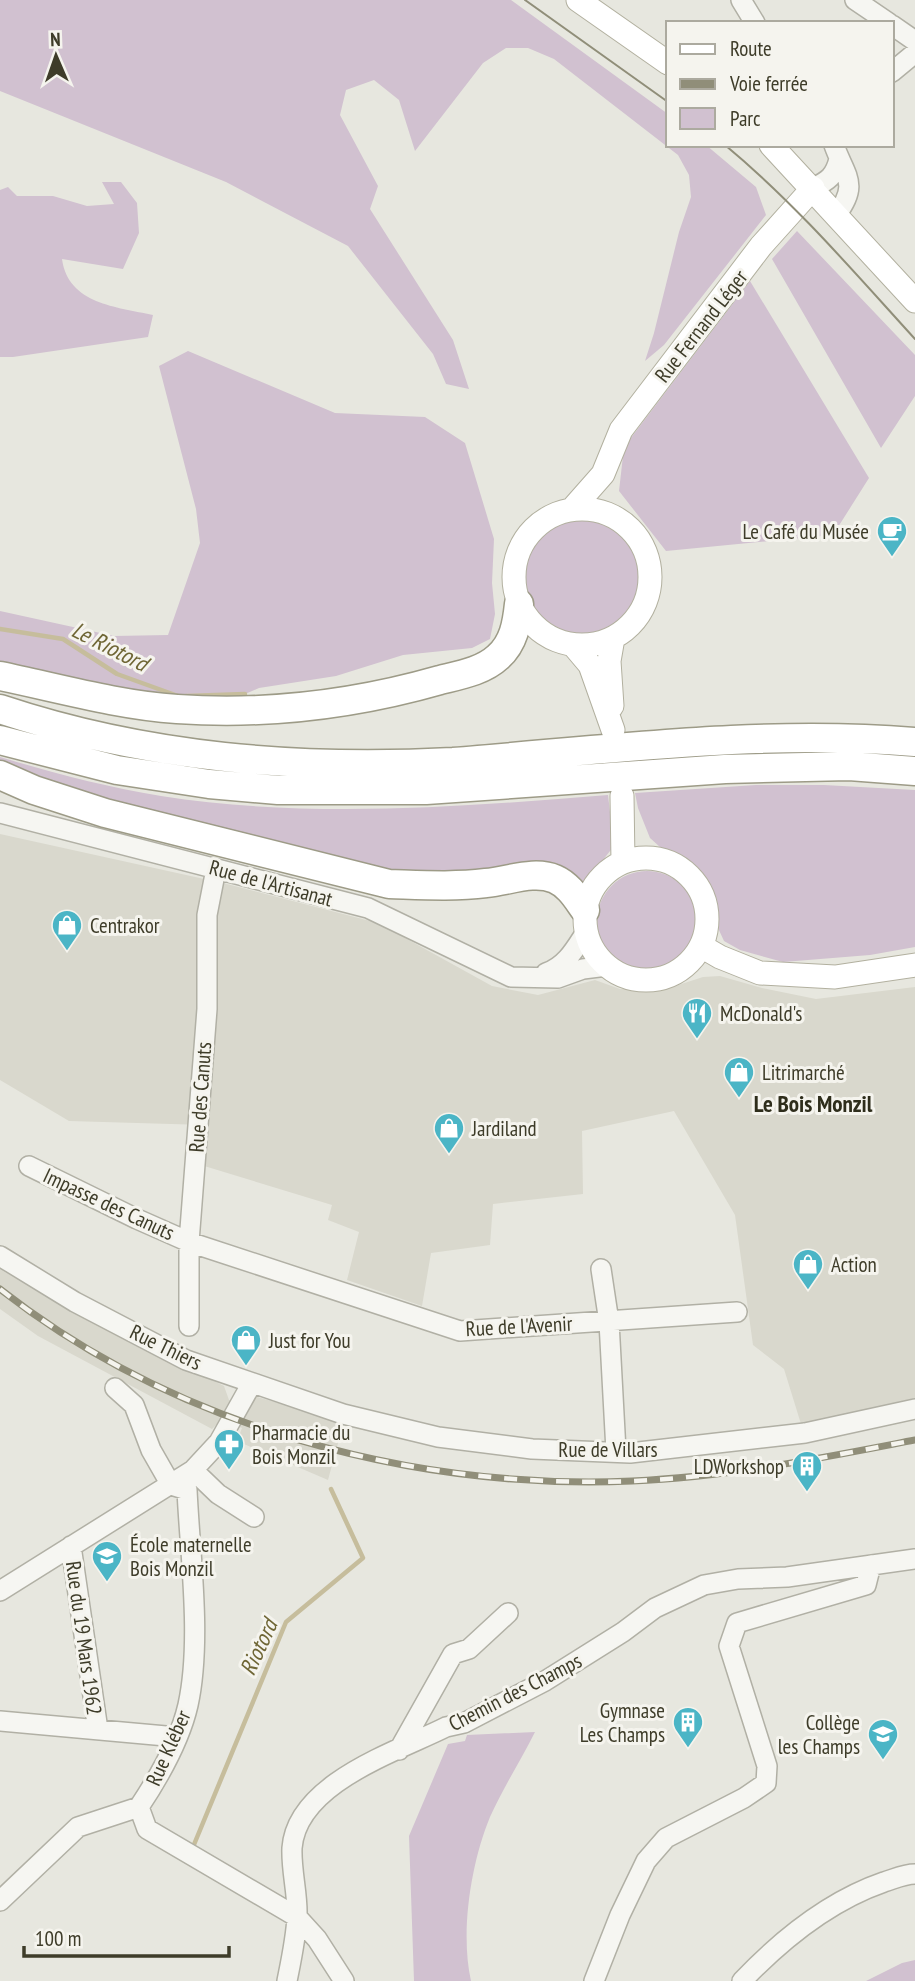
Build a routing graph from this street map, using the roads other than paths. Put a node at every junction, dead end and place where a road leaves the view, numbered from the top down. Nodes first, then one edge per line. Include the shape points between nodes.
1 (578, 0) edge
2 (741, 0) edge
3 (855, 0) edge
4 (754, 21) edge
5 (884, 21) edge
6 (906, 37) edge
7 (666, 62) edge
8 (894, 67) edge
9 (773, 147) edge
10 (837, 152) edge
11 (813, 188) junction
12 (836, 215) junction
13 (915, 300) edge
14 (603, 474) junction
15 (573, 508) junction
16 (613, 516) junction
17 (519, 604) junction
18 (613, 638) junction
19 (574, 646) junction
20 (0, 677) edge
21 (0, 709) edge
22 (0, 740) edge
23 (915, 742) edge
24 (915, 771) edge
25 (0, 775) edge
26 (0, 813) edge
27 (646, 858) junction
28 (623, 862) junction
29 (216, 869) junction
30 (585, 921) junction
31 (701, 946) junction
32 (915, 965) edge
33 (607, 966) junction
34 (532, 979) junction
35 (29, 1166) dead end
36 (189, 1242) junction
37 (0, 1256) edge
38 (601, 1269) dead end
39 (737, 1312) dead end
40 (609, 1322) junction
41 (189, 1326) dead end
42 (252, 1383) junction
43 (115, 1388) dead end
44 (915, 1409) edge
45 (343, 1414) joint
46 (616, 1451) junction
47 (193, 1470) junction
48 (171, 1485) junction
49 (254, 1517) dead end
50 (71, 1546) junction
51 (915, 1559) edge
52 (871, 1564) junction
53 (0, 1591) edge
54 (508, 1613) dead end
55 (0, 1721) edge
56 (98, 1730) junction
57 (177, 1737) junction
58 (399, 1750) junction
59 (139, 1807) junction
60 (915, 1874) edge
61 (0, 1901) edge
62 (297, 1917) junction
63 (287, 1981) edge
64 (344, 1981) edge
65 (594, 1981) edge
66 (742, 1981) edge

1 - 7 main road
2 - 4 street
3 - 5 street
6 - 8 street
9 - 11 main road
10 - 11 street via 836,172
10 - 12 street via 850,183 847,201
11 - 12 main road
11 - 14 main road, Rue Fernand Léger via 761,246 621,430
12 - 13 main road
14 - 15 main road, Rue Fernand Léger
14 - 16 main road
15 - 16 main road
15 - 17 main road via 541,523 527,537 514,575
16 - 18 main road via 634,533 643,548 649,585 635,620
17 - 19 main road via 541,631
17 - 20 highway via 516,630 499,656 476,670 407,690 322,704 232,712 174,709
18 - 19 main road
18 - 19 main road via 609,661 614,730 590,665
21 - 23 highway via 122,743 302,764 453,762 751,739
22 - 24 highway via 117,770 278,790 426,790 725,769 849,766
25 - 30 highway via 105,813 389,884 461,885 537,875 571,890
26 - 29 street, Rue de l'Artisanat
27 - 28 main road
27 - 28 main road via 622,796
27 - 31 main road via 666,861 684,871 698,887 706,906 707,927
28 - 30 main road via 592,890
29 - 34 street, Rue de l'Artisanat via 368,908 511,977
29 - 36 street, Rue des Canuts via 207,915 207,1009
30 - 33 main road via 597,957
30 - 34 street via 572,954 557,969
31 - 32 main road via 761,973 835,977
31 - 33 main road via 691,961 659,979 623,976
33 - 34 street, Rue de l'Artisanat
35 - 36 street, Impasse des Canuts
36 - 40 street, Rue de l'Avenir via 460,1331
36 - 41 street, Rue des Canuts
37 - 42 street, Rue Thiers via 75,1302 186,1360
38 - 40 street
39 - 40 street, Rue de l'Avenir
40 - 46 street
42 - 45 street, Rue Thiers
42 - 47 street via 219,1442
43 - 48 street via 134,1405
44 - 46 street, Rue de Villars via 805,1433
45 - 46 street, Rue de Villars via 438,1437 533,1449
47 - 48 street
47 - 49 street via 218,1494
48 - 50 street
48 - 57 street, Rue Kléber via 187,1490 195,1646 188,1705
50 - 53 street
50 - 56 street, Rue du 19 Mars 1962
51 - 52 street, Chemin des Champs
52 - 58 street, Chemin des Champs via 787,1577 737,1578 677,1596 545,1681
52 - 65 street via 866,1585 737,1623 729,1646 767,1766 766,1783 666,1838 646,1861
54 - 58 street via 468,1649 453,1654
55 - 56 street
56 - 57 street
57 - 59 street, Rue Kléber
58 - 62 street, Chemin des Champs via 337,1781 297,1826 292,1851
59 - 61 street, Rue Kléber via 78,1827
59 - 62 street via 147,1829
60 - 66 street via 864,1889 827,1909
62 - 63 street, Chemin des Champs
62 - 64 street

